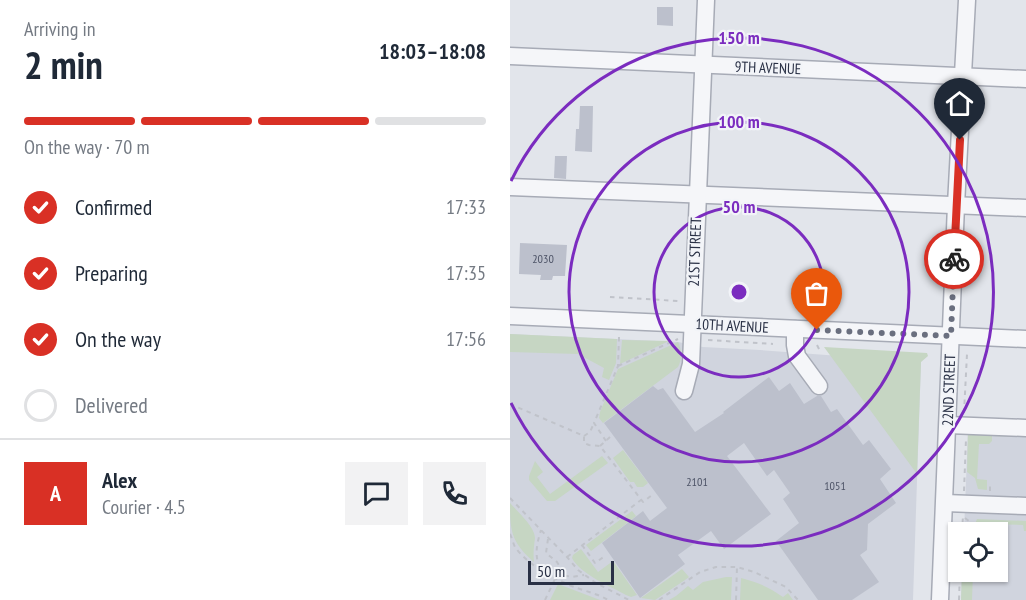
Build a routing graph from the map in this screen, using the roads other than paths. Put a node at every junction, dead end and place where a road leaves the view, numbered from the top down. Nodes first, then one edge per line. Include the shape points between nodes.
1 (706, 0) edge
2 (967, 0) edge
3 (510, 57) edge
4 (703, 65) junction
5 (963, 76) junction
6 (1026, 79) edge
7 (510, 188) edge
8 (697, 196) junction
9 (956, 205) junction
10 (1026, 208) edge
11 (510, 316) edge
12 (692, 324) junction
13 (795, 329) junction
14 (951, 336) junction
15 (1026, 339) edge
16 (819, 386) dead end
17 (684, 391) dead end
18 (959, 423) junction
19 (1026, 428) edge
20 (945, 503) junction
21 (1026, 506) edge
22 (940, 600) edge

1 - 4 street, 21ST STREET
2 - 5 street, 22ND STREET
3 - 4 street, 9TH AVENUE
4 - 5 street, 9TH AVENUE
4 - 8 street, 21ST STREET
5 - 6 street, 9TH AVENUE
5 - 9 street, 22ND STREET
7 - 8 street
8 - 9 street
8 - 12 street, 21ST STREET
9 - 10 street
9 - 14 street, 22ND STREET
11 - 12 street, 10TH AVENUE
12 - 13 street, 10TH AVENUE
12 - 17 street, 21ST STREET via 691,364
13 - 14 street, 10TH AVENUE
13 - 16 street via 797,356
14 - 15 street, 10TH AVENUE
14 - 18 street, 22ND STREET
18 - 19 street
18 - 20 street, 22ND STREET
20 - 21 street
20 - 22 street, 22ND STREET

